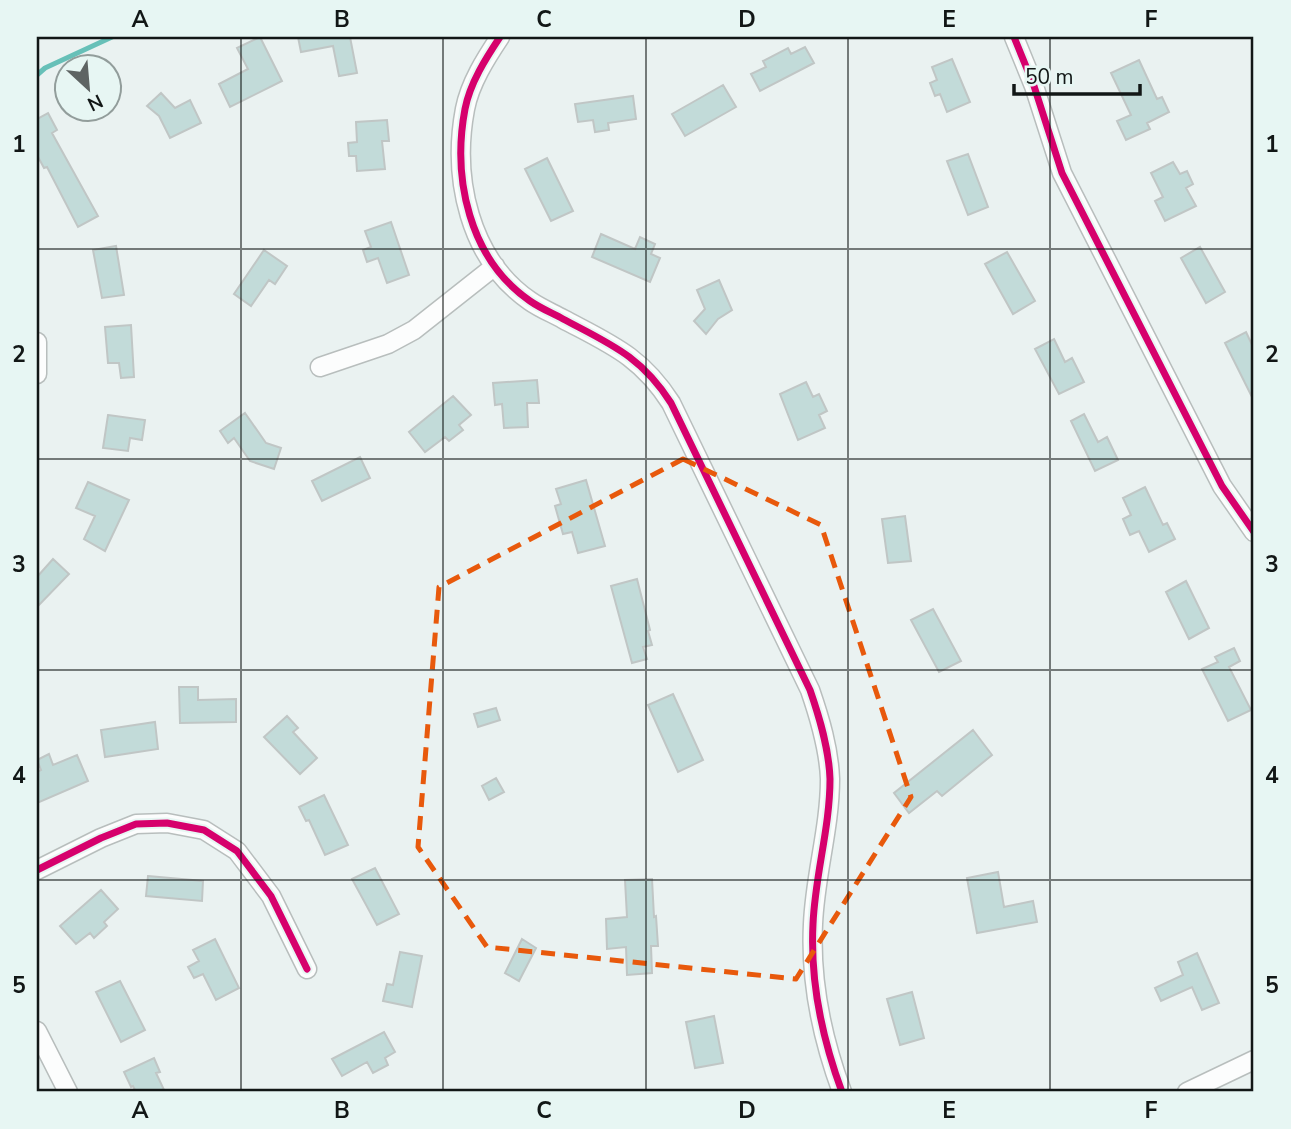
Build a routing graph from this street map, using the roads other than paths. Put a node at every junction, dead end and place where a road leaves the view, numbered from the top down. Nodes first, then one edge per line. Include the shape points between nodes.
1 (500, 37) edge
2 (1014, 37) edge
3 (495, 267) junction
4 (37, 342) edge
5 (320, 367) dead end
6 (37, 374) edge
7 (1254, 533) edge
8 (37, 870) edge
9 (307, 969) dead end
10 (37, 1031) edge
11 (1254, 1060) edge
12 (68, 1092) edge
13 (842, 1092) edge
14 (1187, 1092) edge

1 - 3 street via 465,107 460,155 469,214
2 - 7 street via 1062,173 1222,486
3 - 5 street via 414,330 388,344
3 - 13 street via 531,301 622,350 661,387 810,690 824,733 830,778 813,922 813,969 828,1054
4 - 6 street
8 - 9 street via 136,824 167,823 204,830 237,851 271,896
10 - 12 street
11 - 14 street

